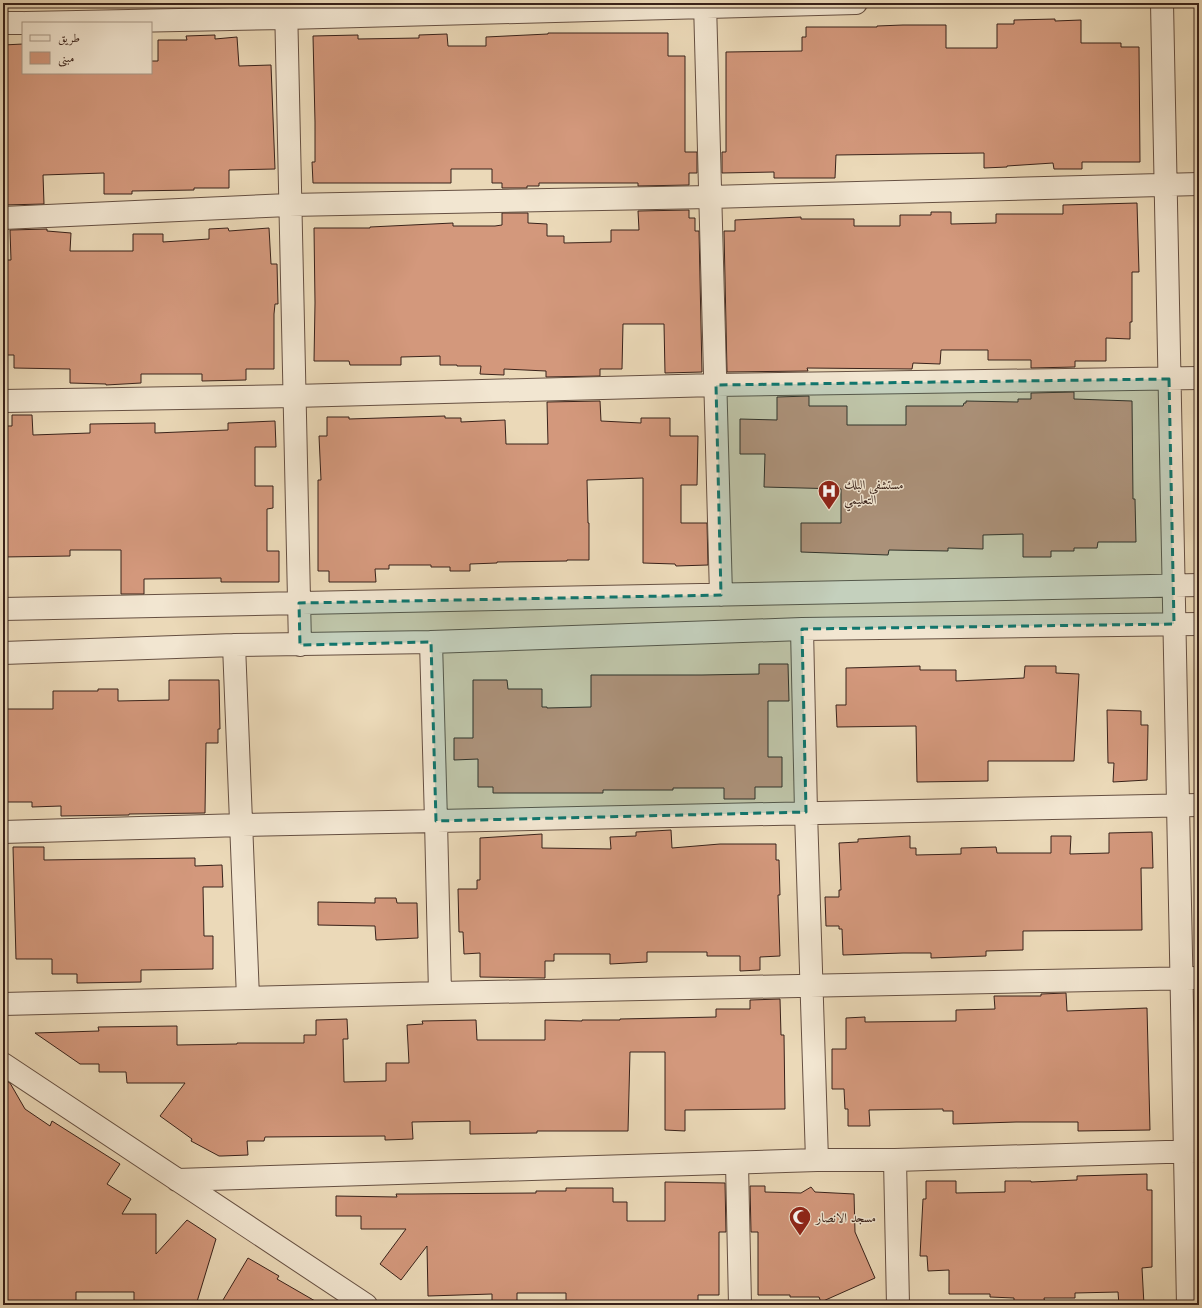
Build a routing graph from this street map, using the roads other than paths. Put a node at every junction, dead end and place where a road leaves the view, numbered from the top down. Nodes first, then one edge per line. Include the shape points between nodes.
1 (856, 3) edge
2 (1162, 3) edge
3 (705, 5) edge
4 (286, 11) edge
5 (46, 22) edge
6 (3, 23) edge
7 (22, 23) edge
8 (1199, 184) edge
9 (1166, 185) junction
10 (710, 197) junction
11 (289, 205) junction
12 (3, 218) edge
13 (1199, 378) edge
14 (1169, 379) junction
15 (716, 385) junction
16 (294, 396) junction
17 (3, 401) edge
18 (1174, 586) junction
19 (1199, 586) edge
20 (721, 594) junction
21 (299, 602) junction
22 (3, 609) edge
23 (1174, 624) junction
24 (1199, 624) edge
25 (802, 629) junction
26 (431, 642) junction
27 (300, 645) junction
28 (234, 646) junction
29 (3, 653) edge
30 (1189, 805) edge
31 (806, 812) junction
32 (436, 821) junction
33 (242, 825) junction
34 (3, 832) edge
35 (1190, 978) edge
36 (811, 985) junction
37 (440, 993) junction
38 (248, 998) junction
39 (3, 1004) edge
40 (3, 1064) edge
41 (1192, 1151) edge
42 (817, 1160) junction
43 (895, 1160) junction
44 (737, 1163) junction
45 (177, 1180) junction
46 (366, 1305) edge
47 (740, 1305) edge
48 (898, 1305) edge
49 (1188, 1305) edge

1 - 3 street
2 - 9 street
3 - 4 street
3 - 10 street
4 - 5 street
4 - 11 street
6 - 7 street
8 - 9 street
9 - 10 street
9 - 14 street
10 - 11 street
10 - 15 street
11 - 12 street
11 - 16 street
13 - 14 street
14 - 15 street
14 - 18 street
15 - 16 street
15 - 20 street
16 - 17 street
16 - 21 street
18 - 19 street
18 - 20 street
18 - 23 street
20 - 21 street
21 - 22 street
21 - 27 street
23 - 24 street
23 - 25 street
23 - 30 street
25 - 26 street
25 - 31 street
26 - 27 street
26 - 32 street
27 - 28 street
28 - 29 street
28 - 33 street
30 - 31 street
30 - 35 street
31 - 32 street
31 - 36 street
32 - 33 street
32 - 37 street
33 - 34 street
33 - 38 street
35 - 36 street
35 - 41 street
36 - 37 street
36 - 42 street
37 - 38 street
38 - 39 street
40 - 45 street
41 - 43 street
41 - 49 street
42 - 43 street
42 - 44 street
43 - 48 street
44 - 45 street
44 - 47 street
45 - 46 street

